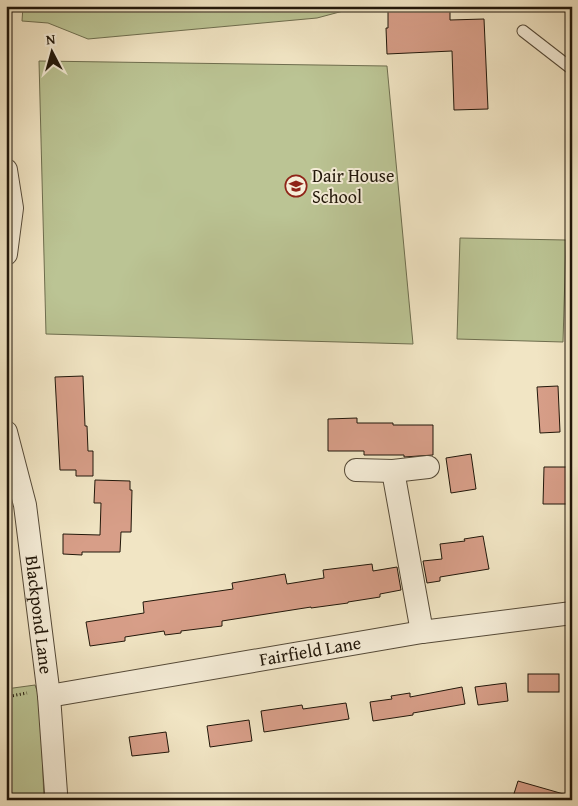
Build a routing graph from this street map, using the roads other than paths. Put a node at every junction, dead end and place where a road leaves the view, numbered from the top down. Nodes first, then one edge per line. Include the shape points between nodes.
1 (523, 30) dead end
2 (572, 69) edge
3 (6, 170) edge
4 (6, 254) edge
5 (6, 432) edge
6 (428, 467) dead end
7 (356, 470) dead end
8 (393, 471) junction
9 (572, 613) edge
10 (422, 632) junction
11 (49, 696) junction
12 (55, 800) edge

1 - 2 lane
3 - 4 street via 12,208
5 - 11 street, Blackpond Lane via 25,505
6 - 8 street
7 - 8 street
8 - 10 street
9 - 10 street, Fairfield Lane
10 - 11 street, Fairfield Lane
11 - 12 street, Blackpond Lane

